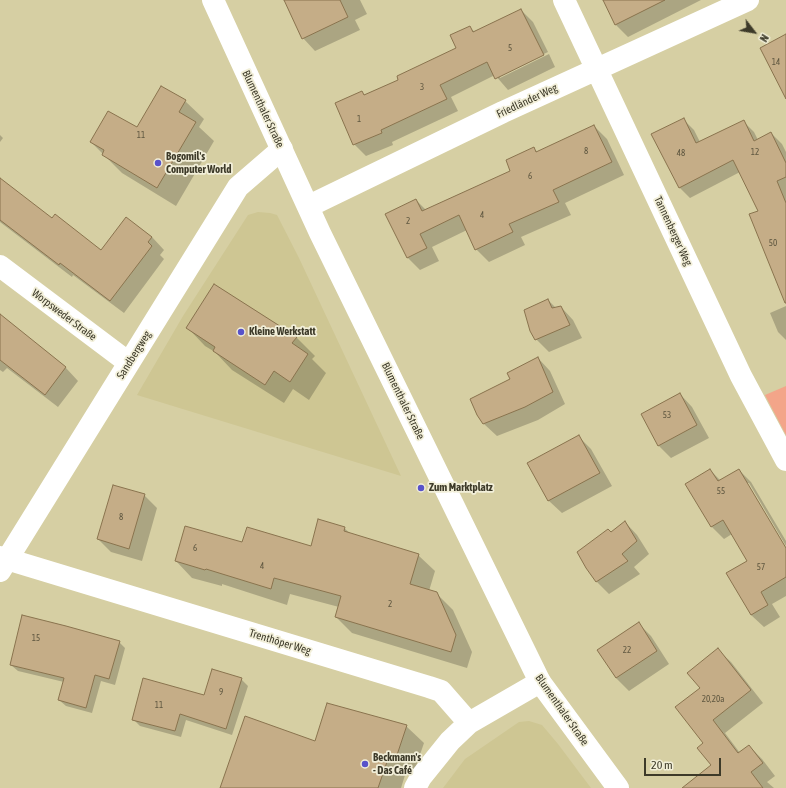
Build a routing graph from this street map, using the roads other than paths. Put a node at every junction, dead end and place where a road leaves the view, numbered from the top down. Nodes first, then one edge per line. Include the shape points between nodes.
1 (213, 0) edge
2 (564, 0) edge
3 (748, 0) edge
4 (596, 69) junction
5 (282, 149) junction
6 (309, 206) junction
7 (0, 266) edge
8 (129, 363) junction
9 (786, 460) edge
10 (2, 562) edge
11 (540, 682) junction
12 (469, 723) junction
13 (415, 788) edge
14 (618, 788) edge

1 - 5 street, Blumenthaler Straße
2 - 4 street, Tannenberger Weg
3 - 4 street, Friedländer Weg
4 - 6 street, Friedländer Weg
4 - 9 street, Tannenberger Weg via 741,376
5 - 6 street, Blumenthaler Straße
5 - 8 street, Sandbergweg via 238,187
6 - 11 street, Blumenthaler Straße
7 - 8 street, Worpsweder Straße
8 - 10 street, Sandbergweg
10 - 12 street, Trenthöper Weg via 429,687 440,691
11 - 12 street
11 - 14 street, Blumenthaler Straße
12 - 13 street via 421,777

